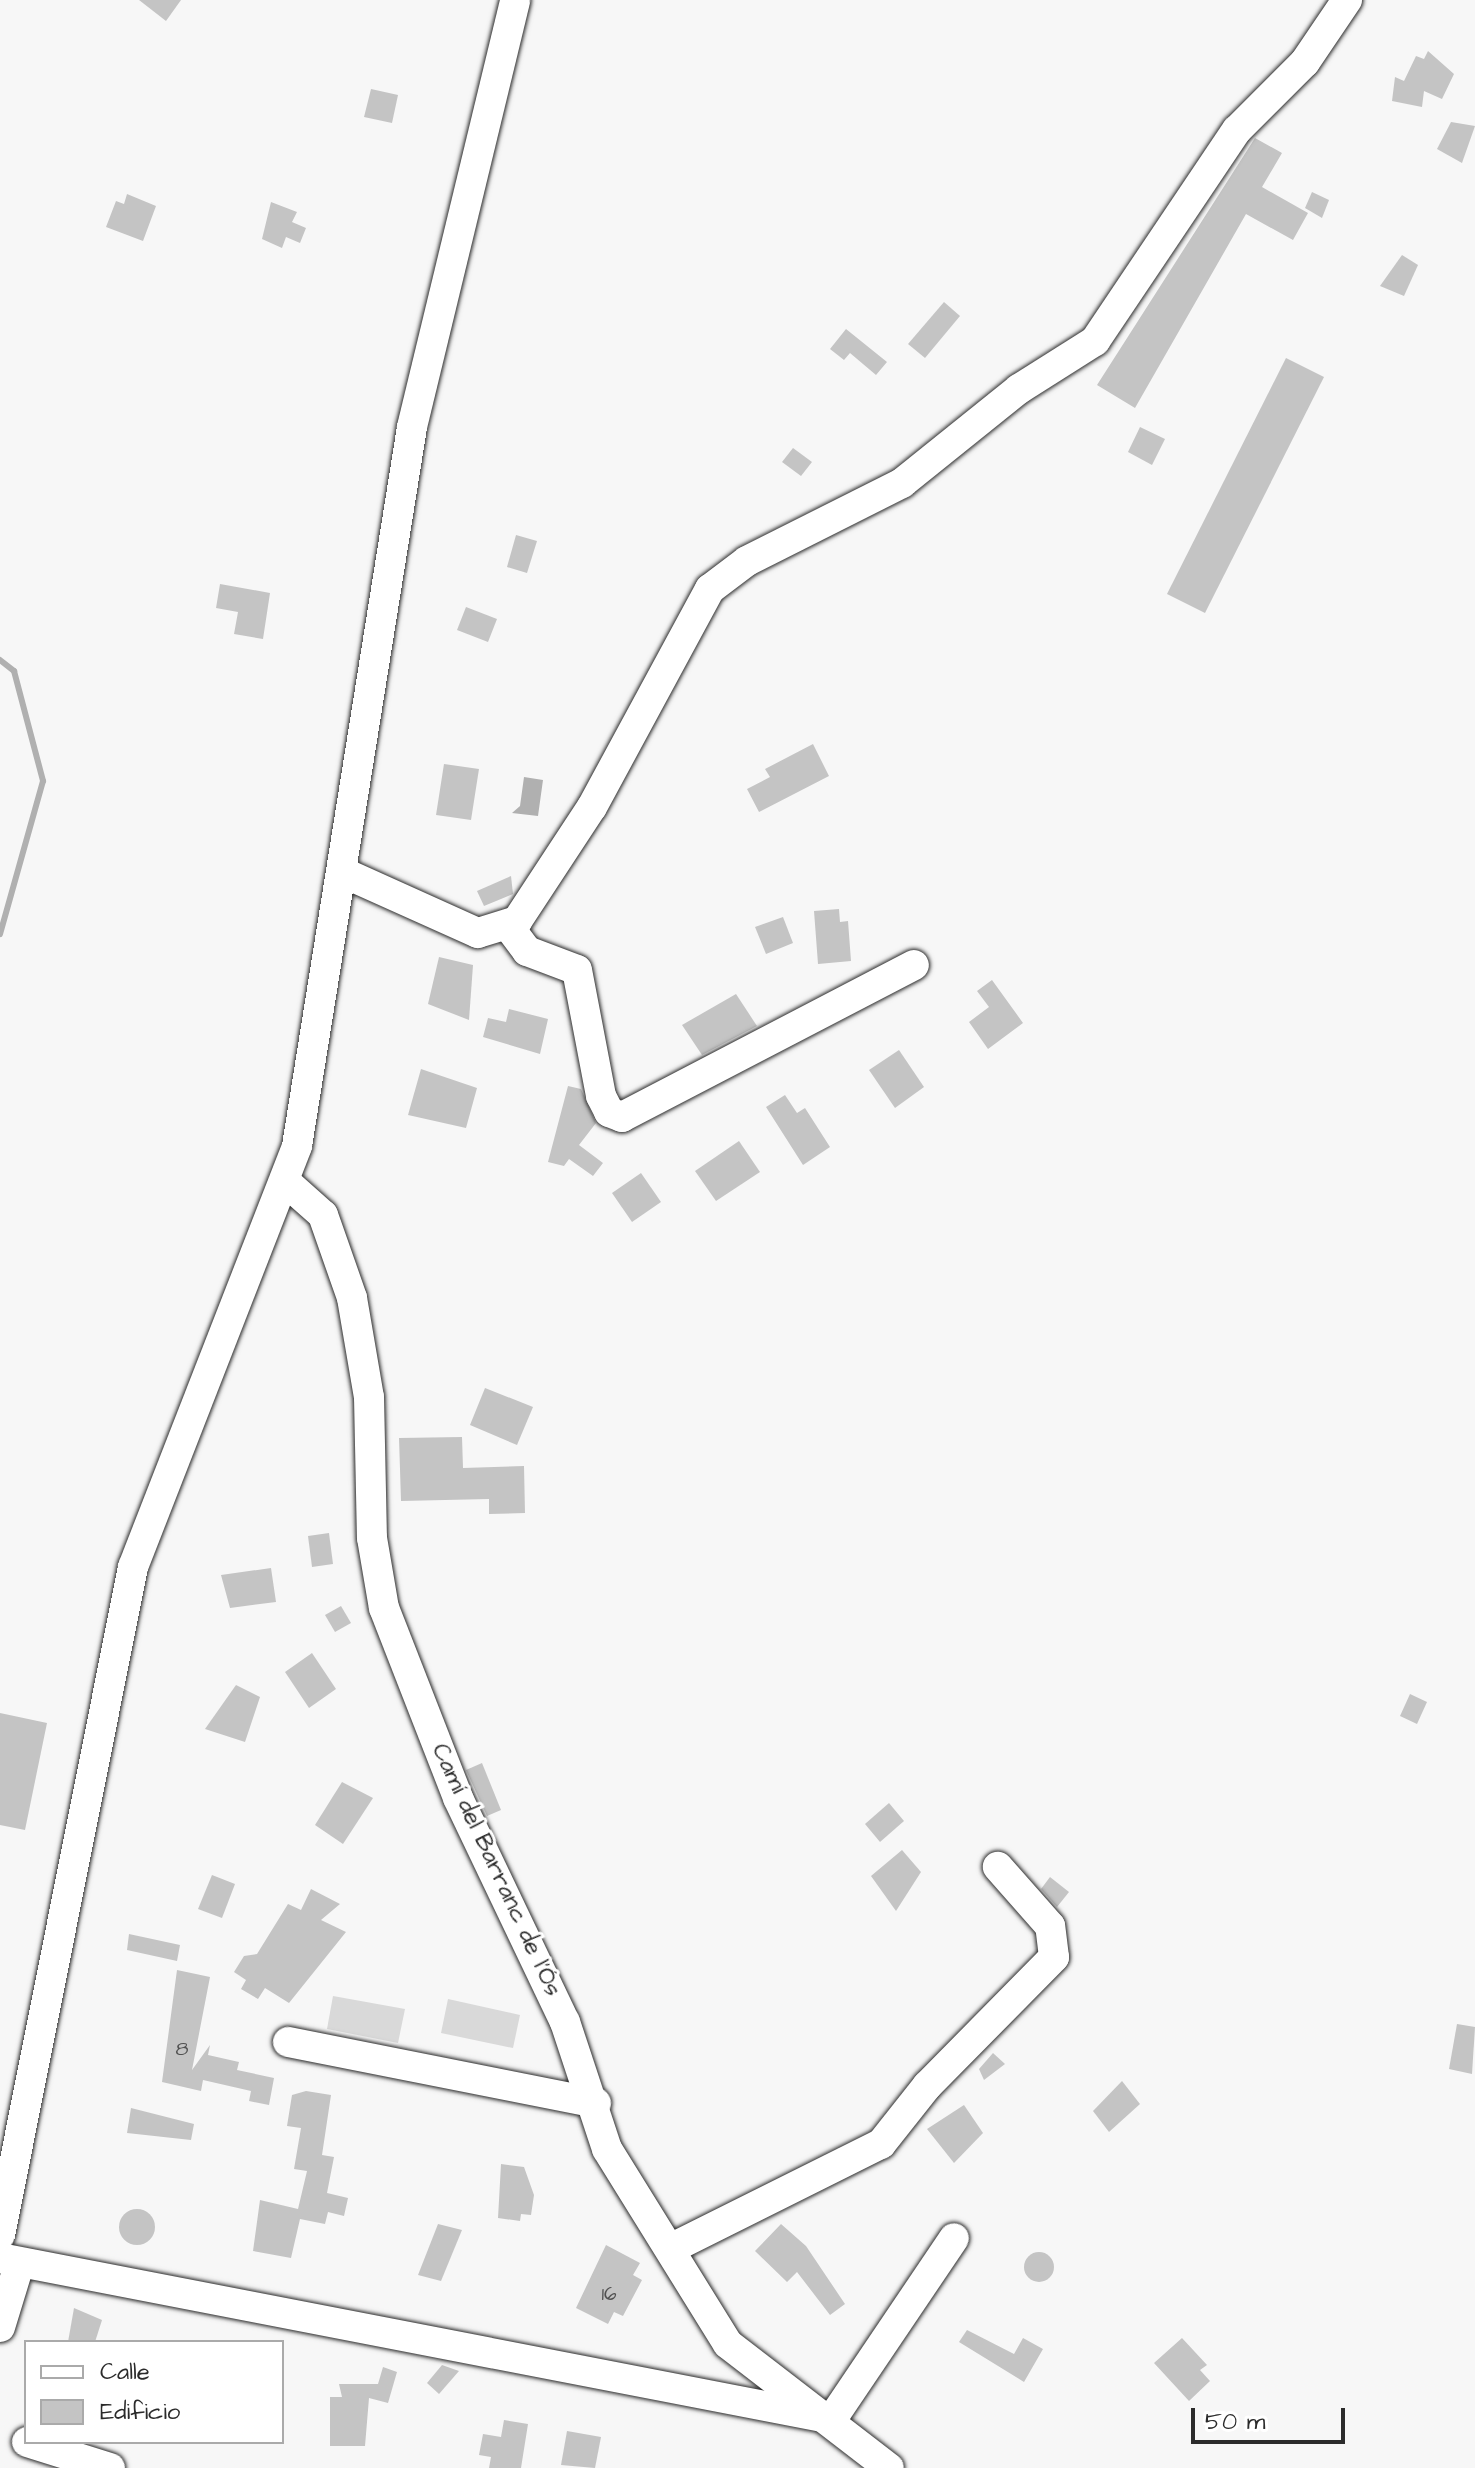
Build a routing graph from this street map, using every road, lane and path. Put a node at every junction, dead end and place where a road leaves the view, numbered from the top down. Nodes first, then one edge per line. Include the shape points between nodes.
1 (515, 0) edge
2 (1347, 0) edge
3 (342, 872) junction
4 (509, 927) junction
5 (914, 965) dead end
6 (287, 1183) junction
7 (998, 1867) dead end
8 (288, 2042) dead end
9 (596, 2103) junction
10 (0, 2235) edge
11 (954, 2238) dead end
12 (670, 2249) junction
13 (10, 2262) edge
14 (0, 2327) edge
15 (832, 2419) junction
16 (0, 2434) edge
17 (24, 2441) edge
18 (32, 2444) edge
19 (110, 2468) edge
20 (889, 2468) edge

1 - 3 street via 412,427
2 - 4 street via 1305,62 1237,130 1095,341 1019,389 902,483 747,561 710,589 570,844
3 - 4 street via 469,930
3 - 6 street
4 - 5 street via 527,951 577,970 601,1096 609,1112 622,1117
6 - 9 street, Camí del Barranc de l'Ós via 323,1215 352,1298 369,1397 372,1538 384,1608 463,1810 550,1988
6 - 10 street via 131,1575
7 - 12 street via 1050,1926 1054,1957 927,2086 881,2144
8 - 9 street
9 - 12 street, Camí del Barranc de l'Ós via 616,2166
11 - 15 street
12 - 15 street, Camí del Barranc de l'Ós via 728,2344
13 - 14 street
13 - 15 street
15 - 20 street, Camí del Barranc de l'Ós
16 - 17 street
18 - 19 street

